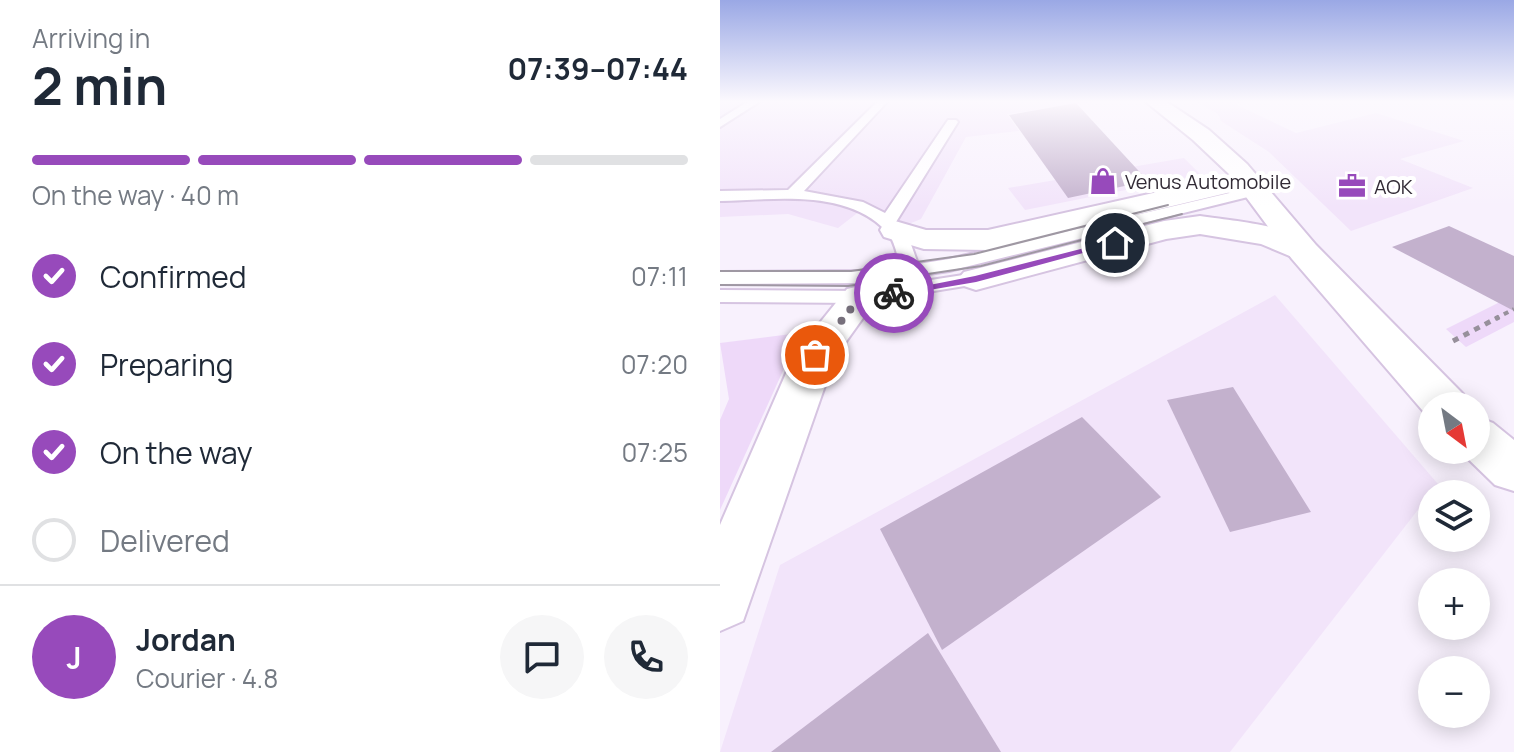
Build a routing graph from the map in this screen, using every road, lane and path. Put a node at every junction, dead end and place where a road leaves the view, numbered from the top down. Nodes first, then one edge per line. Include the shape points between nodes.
1 (848, 137) edge
2 (943, 137) edge
3 (1203, 137) edge
4 (1251, 186) junction
5 (720, 196) edge
6 (791, 196) junction
7 (891, 226) junction
8 (1304, 252) junction
9 (891, 273) junction
10 (720, 278) edge
11 (976, 279) joint
12 (720, 296) edge
13 (860, 297) junction
14 (1514, 309) edge
15 (1405, 365) junction
16 (1432, 392) edge
17 (1490, 449) edge
18 (1514, 470) edge
19 (720, 599) edge

1 - 6 lane
2 - 7 lane
3 - 4 street
4 - 7 street via 988,240 924,239
4 - 8 street
4 - 9 lane via 949,265
5 - 6 lane
6 - 7 lane via 837,200 867,209
7 - 9 lane via 909,263
8 - 11 street via 1269,236 1200,225
8 - 15 street
9 - 10 lane via 817,280
11 - 13 lane
12 - 13 lane
13 - 19 street via 815,355
14 - 15 path
15 - 16 street
17 - 18 street

